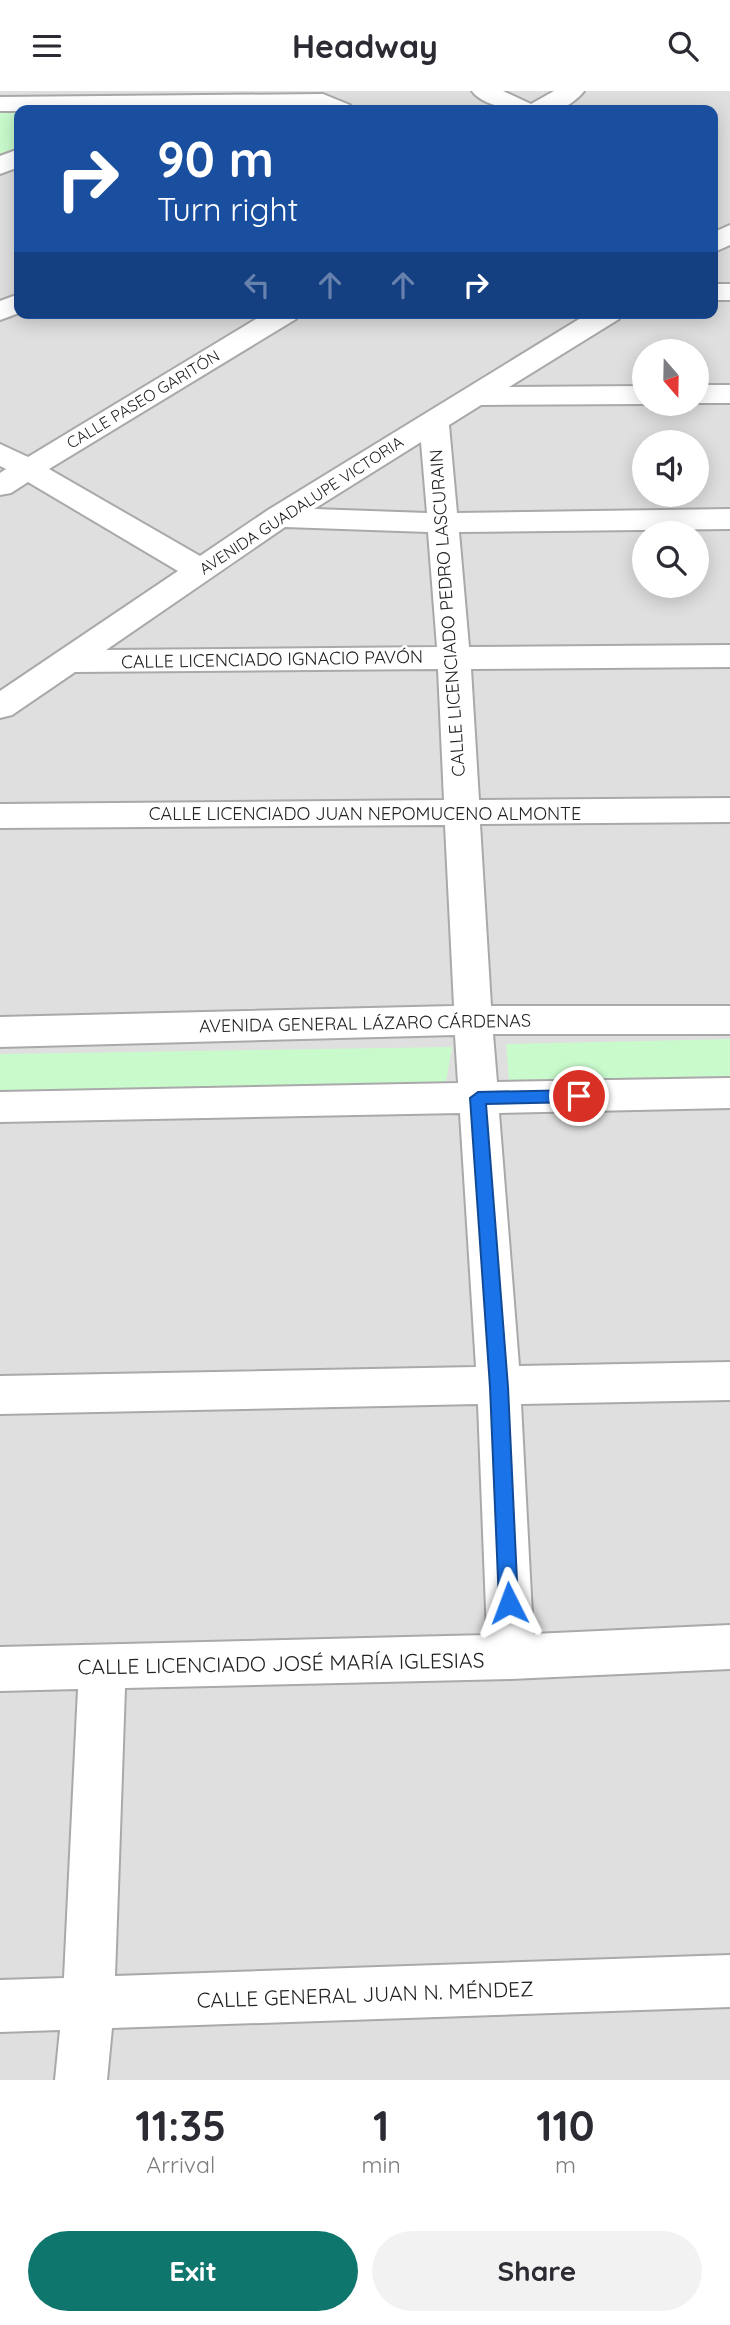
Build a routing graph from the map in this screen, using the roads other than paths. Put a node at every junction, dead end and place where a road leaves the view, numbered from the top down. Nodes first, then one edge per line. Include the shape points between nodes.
1 (484, 91) edge
2 (572, 91) edge
3 (0, 104) edge
4 (60, 105) edge
5 (161, 105) edge
6 (331, 105) edge
7 (513, 105) edge
8 (548, 105) edge
9 (276, 319) edge
10 (599, 319) edge
11 (709, 394) edge
12 (730, 394) edge
13 (632, 395) edge
14 (471, 396) junction
15 (433, 421) junction
16 (0, 453) edge
17 (27, 469) junction
18 (0, 486) edge
19 (279, 517) junction
20 (730, 519) edge
21 (440, 523) junction
22 (200, 570) junction
23 (730, 656) edge
24 (454, 657) junction
25 (66, 661) junction
26 (0, 707) edge
27 (730, 810) edge
28 (461, 813) junction
29 (0, 816) edge
30 (473, 1020) junction
31 (730, 1020) edge
32 (0, 1032) edge
33 (730, 1093) edge
34 (478, 1098) junction
35 (0, 1107) edge
36 (730, 1381) edge
37 (499, 1387) junction
38 (0, 1395) edge
39 (730, 1647) edge
40 (511, 1657) junction
41 (102, 1668) junction
42 (0, 1669) edge
43 (730, 1981) edge
44 (88, 2003) junction
45 (0, 2006) edge
46 (81, 2080) edge

1 - 7 street
2 - 8 street
3 - 4 street
5 - 6 street via 323,101
9 - 17 street, CALLE PASEO GARITÓN
10 - 14 street, AVENIDA GUADALUPE VICTORIA
11 - 12 street
13 - 14 street
14 - 15 street, AVENIDA GUADALUPE VICTORIA
15 - 19 street, AVENIDA GUADALUPE VICTORIA
15 - 21 street, CALLE LICENCIADO PEDRO LASCURAIN
16 - 17 street
17 - 18 street, CALLE PASEO GARITÓN
17 - 22 street
19 - 21 street
19 - 22 street, AVENIDA GUADALUPE VICTORIA
20 - 21 street
21 - 24 street, CALLE LICENCIADO PEDRO LASCURAIN
22 - 25 street, AVENIDA GUADALUPE VICTORIA
23 - 24 street, CALLE LICENCIADO IGNACIO PAVÓN
24 - 25 street, CALLE LICENCIADO IGNACIO PAVÓN
24 - 28 street, CALLE LICENCIADO PEDRO LASCURAIN
25 - 26 street, AVENIDA GUADALUPE VICTORIA
27 - 28 street, CALLE LICENCIADO JUAN NEPOMUCENO ALMONTE
28 - 29 street, CALLE LICENCIADO JUAN NEPOMUCENO ALMONTE
28 - 30 street, CALLE LICENCIADO PEDRO LASCURAIN
30 - 31 street, AVENIDA GENERAL LÁZARO CÁRDENAS
30 - 32 street, AVENIDA GENERAL LÁZARO CÁRDENAS
30 - 34 street, CALLE LICENCIADO PEDRO LASCURAIN
33 - 34 street
34 - 35 street
34 - 37 street, CALLE LICENCIADO PEDRO LASCURAIN
36 - 37 street
37 - 38 street
37 - 40 street, CALLE LICENCIADO PEDRO LASCURAIN
39 - 40 street, CALLE LICENCIADO JOSÉ MARÍA IGLESIAS
40 - 41 street, CALLE LICENCIADO JOSÉ MARÍA IGLESIAS
41 - 42 street, CALLE LICENCIADO JOSÉ MARÍA IGLESIAS
41 - 44 street
43 - 44 street, CALLE GENERAL JUAN N. MÉNDEZ
44 - 45 street, CALLE GENERAL JUAN N. MÉNDEZ
44 - 46 street

